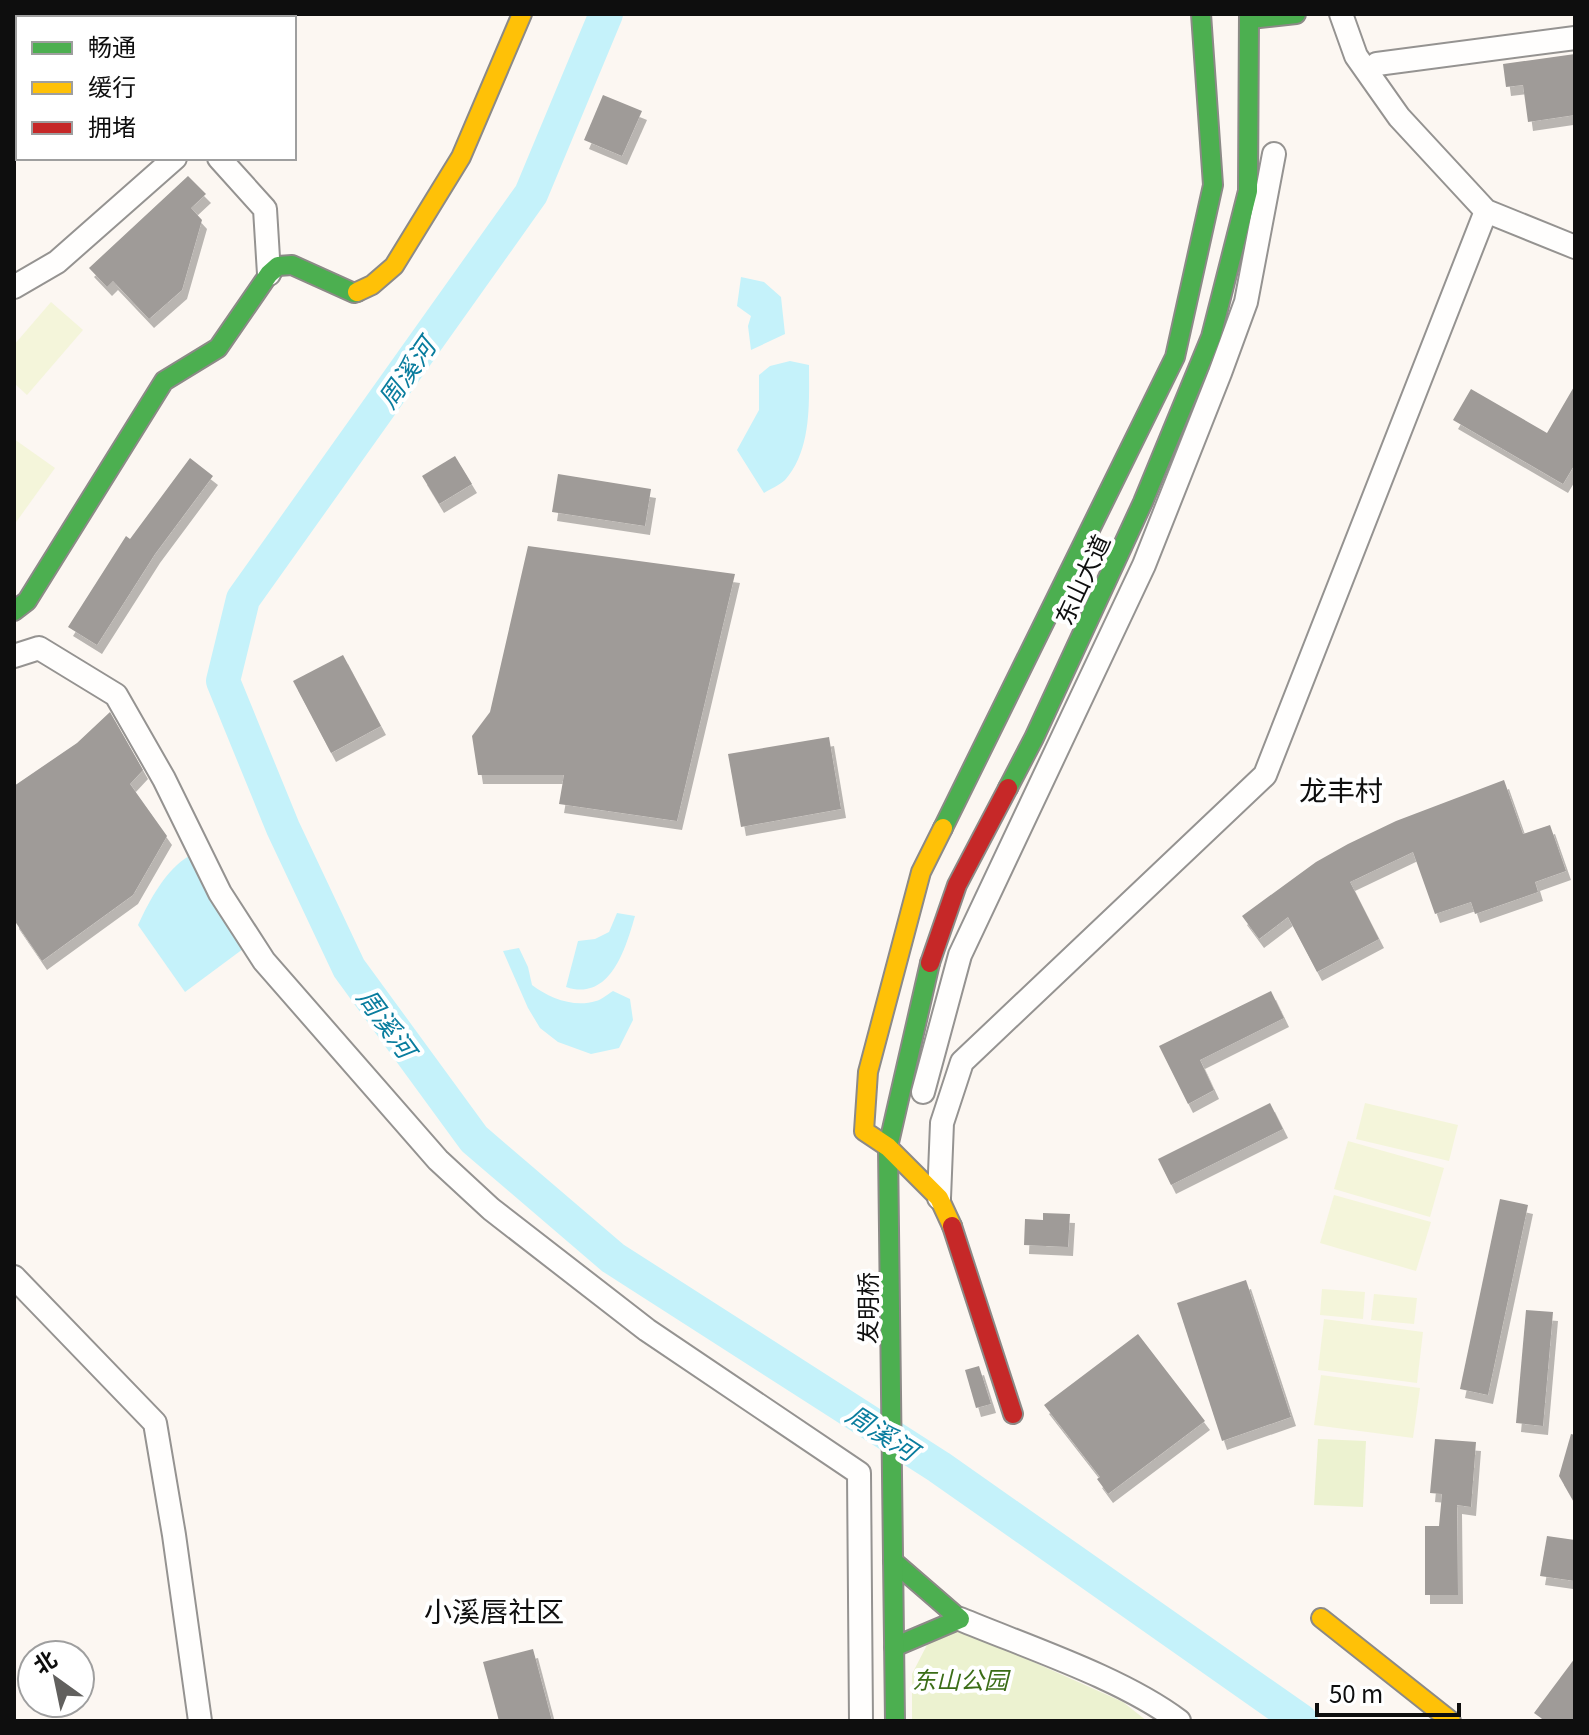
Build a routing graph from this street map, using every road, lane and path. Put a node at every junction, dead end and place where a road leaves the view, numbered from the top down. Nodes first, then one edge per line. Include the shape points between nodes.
1 (522, 14) edge
2 (1201, 14) edge
3 (1296, 14) edge
4 (1341, 14) edge
5 (1249, 17) edge
6 (1575, 38) edge
7 (1377, 64) dead end
8 (1274, 154) dead end
9 (173, 160) edge
10 (221, 160) edge
11 (1486, 211) junction
12 (1575, 247) edge
13 (269, 274) junction
14 (14, 287) edge
15 (14, 611) edge
16 (14, 656) edge
17 (923, 1092) dead end
18 (888, 1147) junction
19 (939, 1198) junction
20 (14, 1277) edge
21 (1013, 1414) dead end
22 (893, 1561) junction
23 (1321, 1618) dead end
24 (960, 1619) junction
25 (894, 1647) junction
26 (200, 1721) edge
27 (861, 1721) edge
28 (895, 1721) edge
29 (1179, 1721) edge
30 (1451, 1721) edge

1 - 13 street via 461,157 394,266 354,293 292,265 278,266
2 - 18 street via 1213,185 1175,357 921,872 868,1072 864,1131
3 - 5 street
4 - 11 street via 1356,56 1399,117
5 - 18 street, 东山大道 via 1248,191 1211,337 1143,502 1047,710 957,885 931,958
6 - 7 street
8 - 17 street via 1246,302 1225,359 1144,565 960,955
9 - 14 street via 57,262
10 - 13 street via 265,209
11 - 12 street
11 - 19 street via 1265,775 962,1062 942,1123
13 - 15 street via 218,348 164,381 27,601
16 - 27 street via 39,648 116,695 220,893 264,961 438,1160 491,1209 647,1330 859,1473
18 - 19 street
18 - 22 street, 发明桥
19 - 21 street via 956,1235
20 - 26 street via 155,1423
22 - 24 street
22 - 25 street, 发明桥
23 - 30 street
24 - 25 street
24 - 29 street via 1103,1679
25 - 28 street, 发明桥

